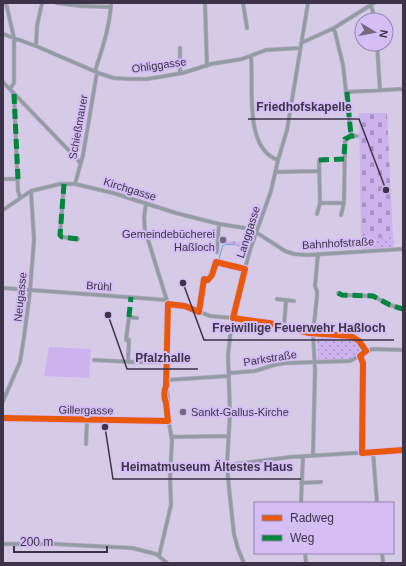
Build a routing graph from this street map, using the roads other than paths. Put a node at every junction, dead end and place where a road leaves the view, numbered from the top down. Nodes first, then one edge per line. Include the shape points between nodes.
1 (6, 3) edge
2 (42, 3) edge
3 (57, 3) edge
4 (205, 3) edge
5 (243, 3) edge
6 (308, 3) edge
7 (73, 4) edge
8 (372, 4) edge
9 (111, 5) edge
10 (247, 28) dead end
11 (334, 28) junction
12 (3, 34) edge
13 (14, 38) junction
14 (301, 44) junction
15 (36, 46) junction
16 (180, 48) dead end
17 (300, 48) junction
18 (378, 52) edge
19 (251, 56) junction
20 (207, 66) junction
21 (96, 72) junction
22 (180, 73) junction
23 (3, 82) edge
24 (10, 89) junction
25 (403, 89) edge
26 (380, 90) junction
27 (347, 92) junction
28 (14, 94) junction
29 (351, 136) junction
30 (357, 136) dead end
31 (278, 160) junction
32 (319, 160) dead end
33 (80, 163) junction
34 (319, 171) junction
35 (276, 172) junction
36 (3, 179) edge
37 (18, 179) junction
38 (64, 184) junction
39 (75, 184) junction
40 (31, 191) junction
41 (20, 197) junction
42 (146, 203) junction
43 (320, 203) junction
44 (344, 203) junction
45 (3, 210) edge
46 (317, 214) dead end
47 (341, 215) dead end
48 (219, 224) junction
49 (256, 231) junction
50 (78, 239) dead end
51 (403, 249) edge
52 (195, 250) dead end
53 (318, 254) junction
54 (208, 280) dead end
55 (3, 288) edge
56 (30, 291) junction
57 (338, 293) dead end
58 (277, 299) dead end
59 (286, 301) junction
60 (167, 302) junction
61 (294, 302) dead end
62 (403, 309) edge
63 (199, 312) junction
64 (137, 318) dead end
65 (233, 318) junction
66 (243, 321) dead end
67 (284, 327) junction
68 (313, 334) junction
69 (403, 350) edge
70 (366, 351) junction
71 (360, 356) junction
72 (94, 360) dead end
73 (128, 362) junction
74 (166, 362) junction
75 (315, 362) junction
76 (229, 375) junction
77 (166, 380) junction
78 (3, 401) edge
79 (3, 418) edge
80 (86, 420) junction
81 (168, 422) junction
82 (228, 436) junction
83 (171, 437) junction
84 (86, 444) dead end
85 (403, 450) edge
86 (373, 452) junction
87 (362, 453) junction
88 (303, 456) junction
89 (313, 456) junction
90 (227, 465) junction
91 (320, 482) dead end
92 (301, 483) junction
93 (301, 502) edge
94 (377, 502) edge
95 (3, 544) edge
96 (159, 556) junction
97 (167, 563) edge
98 (244, 563) edge

1 - 13 street
2 - 15 street via 36,26
3 - 7 street
4 - 20 street
5 - 10 street
6 - 14 street, Langgasse
7 - 9 street
8 - 11 street
9 - 21 street, Schießmauer
11 - 14 street
11 - 27 street
12 - 13 street, Ohliggasse
13 - 15 street, Ohliggasse
13 - 24 street via 14,83
14 - 17 street, Langgasse
15 - 21 street, Ohliggasse
16 - 22 street
17 - 19 street, Ohliggasse via 266,50
17 - 31 street, Langgasse via 287,130
18 - 26 street
19 - 20 street, Ohliggasse
19 - 31 street via 252,108 256,137 266,152
20 - 22 street, Ohliggasse
21 - 22 street, Ohliggasse via 114,78 137,79
21 - 33 street, Schießmauer
23 - 24 street
24 - 28 street
25 - 26 street
26 - 27 street
27 - 29 street
28 - 33 street
28 - 37 street
29 - 30 street
29 - 44 street via 345,141
31 - 35 street, Langgasse
32 - 34 street
33 - 39 street, Schießmauer
34 - 35 street
34 - 43 street
35 - 49 street, Langgasse
36 - 37 street
37 - 41 street
38 - 39 street, Kirchgasse
38 - 40 street, Kirchgasse
38 - 50 street via 60,235
39 - 42 street, Kirchgasse
40 - 41 street, Kirchgasse
40 - 56 street, Neugasse via 34,240
41 - 45 street, Kirchgasse
42 - 48 street, Kirchgasse
42 - 60 street via 145,230
43 - 44 street
43 - 46 street
44 - 47 street
48 - 49 street, Kirchgasse
48 - 52 street via 217,251
49 - 53 street, Bahnhofstraße via 290,253
49 - 65 street, Langgasse
51 - 53 street, Bahnhofstraße
53 - 68 street
54 - 63 street via 204,279
55 - 56 street, Brühl
56 - 60 street, Brühl
56 - 78 street, Neugasse via 20,362
57 - 62 street via 373,296
58 - 59 street
59 - 61 street
59 - 67 street
60 - 63 street, Brühl
60 - 74 street
63 - 65 street, Brühl via 210,316
64 - 73 street via 129,317 126,340 129,340
65 - 76 street, Langgasse via 228,355
66 - 67 street
67 - 68 street
68 - 70 street via 351,336 359,341
68 - 75 street
69 - 70 street
70 - 71 street
71 - 75 street, Parkstraße via 350,361
71 - 87 street via 363,363
72 - 73 street
73 - 74 street
74 - 77 street
75 - 76 street, Parkstraße via 286,363
75 - 89 street
76 - 77 street, Parkstraße
76 - 82 street, Langgasse
77 - 81 street
79 - 80 street, Gillergasse
80 - 81 street, Gillergasse
80 - 84 street
81 - 83 street
82 - 83 street
82 - 90 street, Langgasse
83 - 96 street via 171,505
85 - 86 street
86 - 87 street
86 - 94 street
87 - 89 street
88 - 89 street
88 - 90 street
88 - 92 street
90 - 98 street, Langgasse via 231,518
91 - 92 street
92 - 93 street
95 - 96 street via 125,548
96 - 97 street

